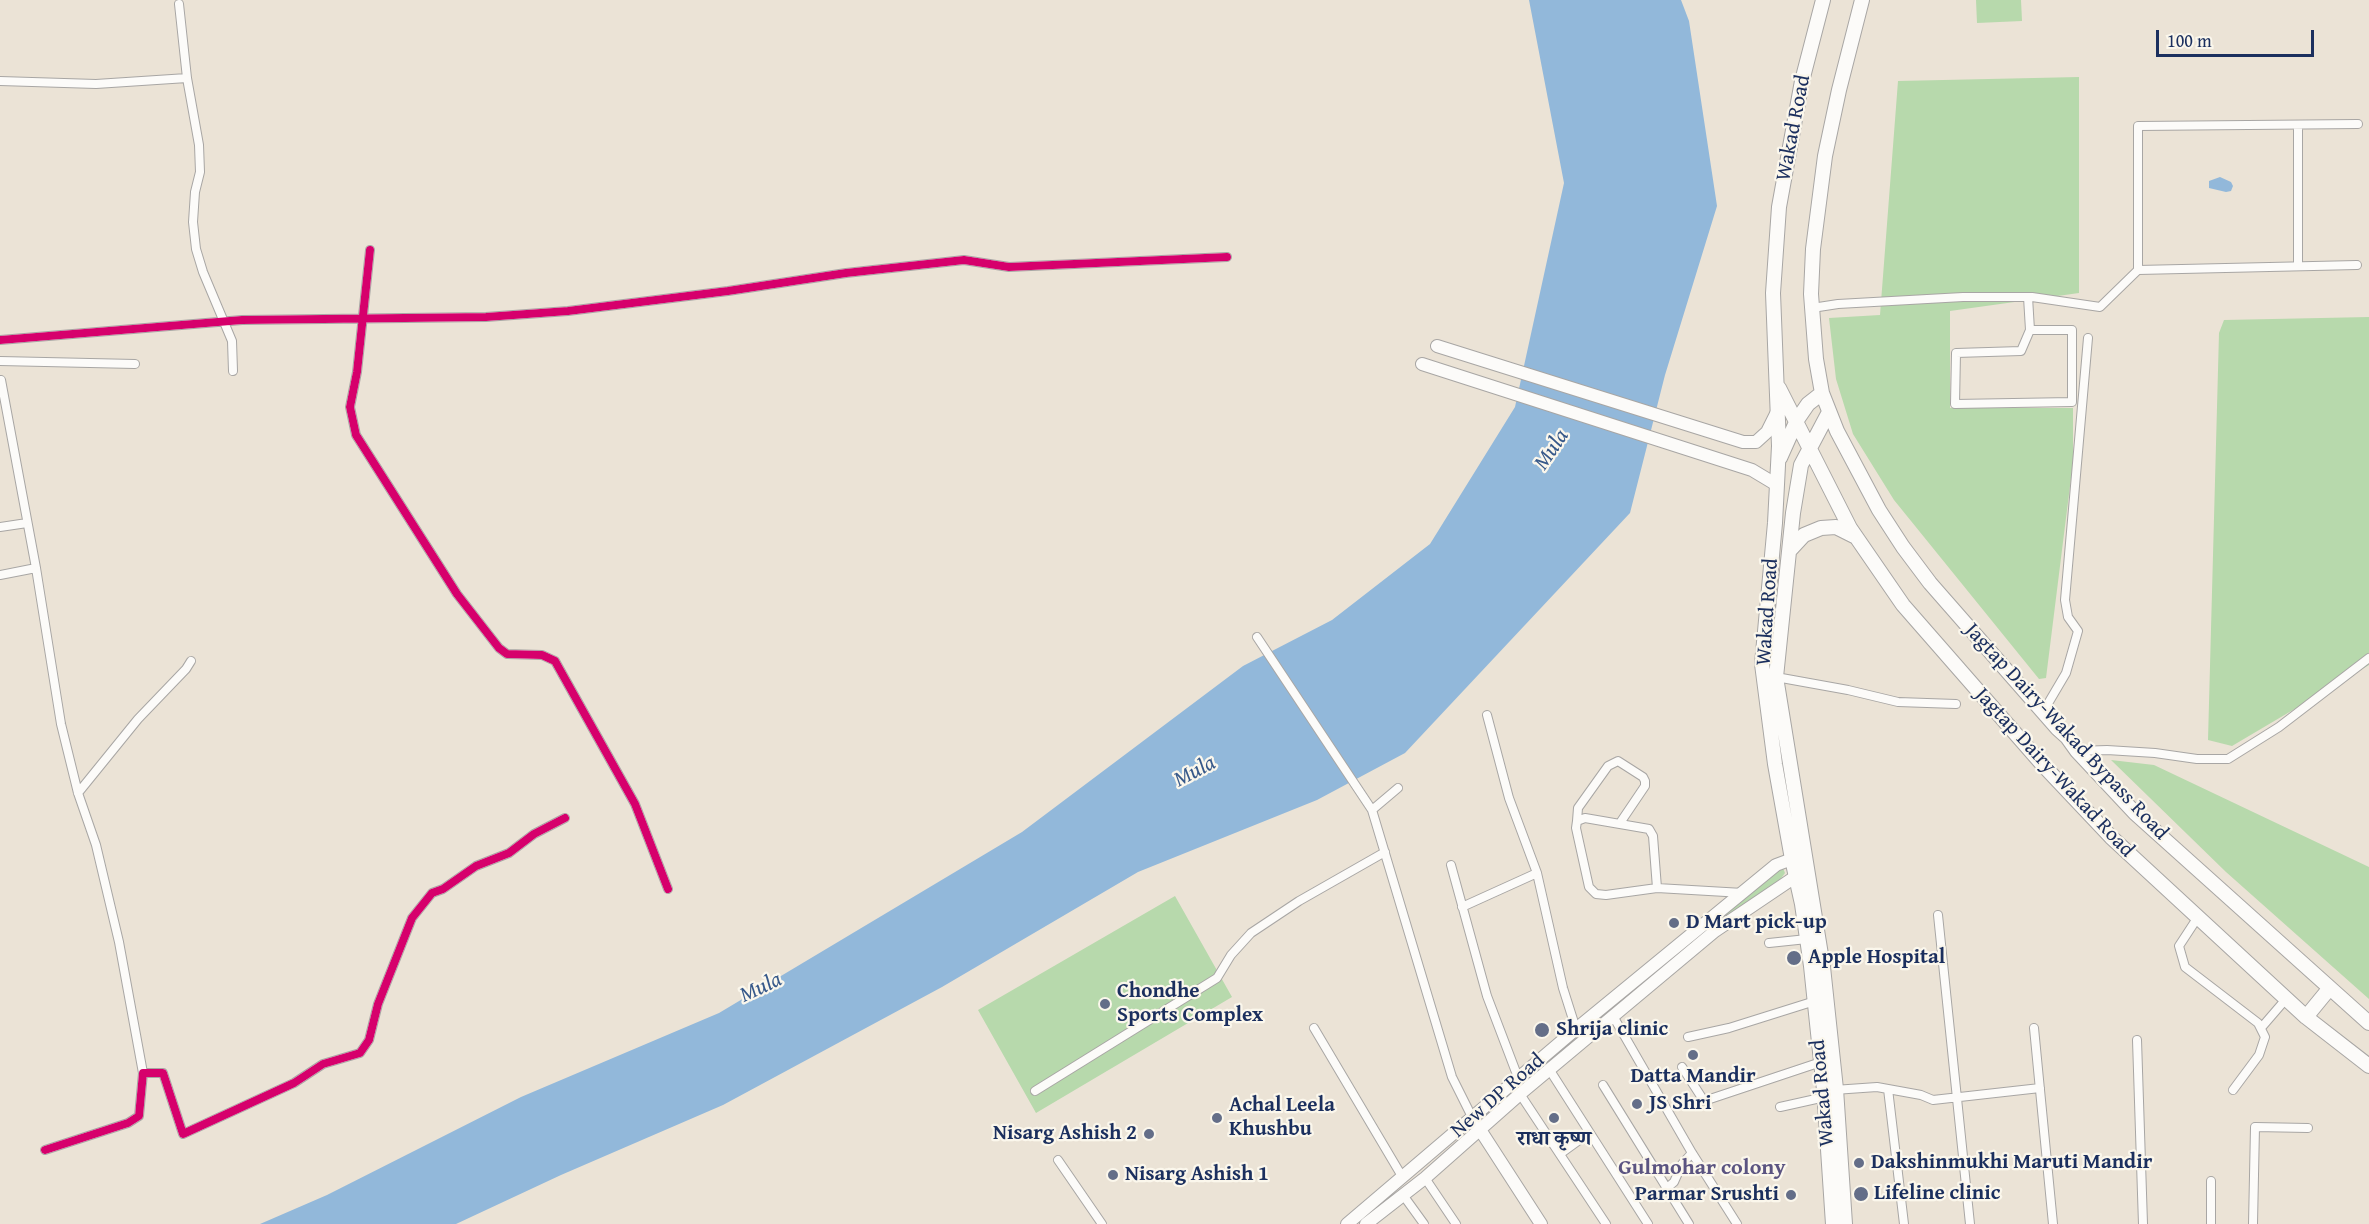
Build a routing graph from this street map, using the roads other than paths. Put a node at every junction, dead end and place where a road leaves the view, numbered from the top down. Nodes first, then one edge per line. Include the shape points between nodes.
1 (1823, 0) edge
2 (1862, 0) edge
3 (179, 4) dead end
4 (187, 78) junction
5 (0, 81) edge
6 (2298, 124) junction
7 (2358, 124) dead end
8 (370, 250) dead end
9 (1227, 257) dead end
10 (2357, 265) dead end
11 (2298, 266) junction
12 (2138, 270) junction
13 (2028, 297) junction
14 (1812, 308) junction
15 (361, 320) junction
16 (226, 322) junction
17 (2030, 330) junction
18 (2088, 338) dead end
19 (0, 340) edge
20 (1437, 346) dead end
21 (0, 361) edge
22 (135, 364) dead end
23 (1422, 364) dead end
24 (233, 371) dead end
25 (1, 380) edge
26 (1778, 386) junction
27 (1822, 393) junction
28 (1778, 410) junction
29 (1829, 411) junction
30 (1799, 424) junction
31 (1809, 447) junction
32 (1778, 461) junction
33 (1777, 485) junction
34 (27, 523) junction
35 (0, 527) edge
36 (1856, 538) junction
37 (1791, 549) junction
38 (36, 568) junction
39 (0, 575) edge
40 (1257, 637) dead end
41 (2369, 658) edge
42 (191, 661) dead end
43 (1776, 677) junction
44 (1956, 704) dead end
45 (2043, 712) junction
46 (1487, 715) dead end
47 (2077, 751) junction
48 (1398, 788) dead end
49 (78, 793) junction
50 (1372, 810) junction
51 (565, 818) dead end
52 (1577, 821) junction
53 (1620, 823) junction
54 (1385, 852) junction
55 (1451, 865) dead end
56 (1800, 866) junction
57 (1537, 873) junction
58 (1657, 888) junction
59 (668, 889) dead end
60 (1743, 893) junction
61 (1462, 907) junction
62 (1938, 915) dead end
63 (2198, 917) junction
64 (1807, 939) junction
65 (1769, 943) dead end
66 (2329, 989) junction
67 (2286, 999) junction
68 (1815, 1001) junction
69 (1613, 1016) junction
70 (2306, 1017) junction
71 (2369, 1023) edge
72 (1314, 1028) dead end
73 (2034, 1028) dead end
74 (2260, 1028) junction
75 (1576, 1029) junction
76 (1688, 1037) dead end
77 (2137, 1040) dead end
78 (1821, 1062) junction
79 (2369, 1066) edge
80 (1682, 1067) dead end
81 (1549, 1069) junction
82 (143, 1073) junction
83 (1519, 1080) junction
84 (1603, 1085) dead end
85 (2040, 1088) junction
86 (1888, 1089) junction
87 (2233, 1090) dead end
88 (1035, 1091) dead end
89 (1828, 1092) junction
90 (1520, 1094) junction
91 (1957, 1099) junction
92 (1780, 1107) dead end
93 (1476, 1124) junction
94 (2308, 1128) dead end
95 (1589, 1133) junction
96 (45, 1150) dead end
97 (1692, 1153) junction
98 (1560, 1154) junction
99 (1058, 1160) dead end
100 (1403, 1178) junction
101 (1425, 1178) junction
102 (2211, 1181) dead end
103 (1667, 1188) junction
104 (1403, 1195) junction
105 (1102, 1224) edge
106 (1347, 1224) edge
107 (1366, 1224) edge
108 (1424, 1224) edge
109 (1456, 1224) edge
110 (1541, 1224) edge
111 (1606, 1224) edge
112 (1648, 1224) edge
113 (1689, 1224) edge
114 (1737, 1224) edge
115 (1833, 1224) edge
116 (1845, 1224) edge
117 (1904, 1224) edge
118 (1970, 1224) edge
119 (2053, 1224) edge
120 (2143, 1224) edge
121 (2211, 1224) edge
122 (2253, 1224) edge

1 - 26 main road, Wakad Road via 1802,81 1779,207 1773,293
2 - 14 main road, Wakad Road via 1825,156 1814,230
3 - 4 street
4 - 5 street via 96,84
4 - 16 street via 199,146 200,172 193,222 196,249
6 - 7 street
6 - 11 street
6 - 12 street via 2138,126
8 - 15 street
9 - 15 street via 1009,267 964,260 568,311
10 - 11 street
11 - 12 street
12 - 13 street via 2100,307
13 - 14 street via 1963,297
13 - 17 street
14 - 27 main road, Wakad Road
15 - 16 street
15 - 59 street via 350,407 356,435 457,594 499,648 507,654 542,655 555,662 635,804
16 - 19 street
16 - 24 street via 232,341
17 - 17 street via 2072,330 2072,402 1955,404 1956,354 2021,351
18 - 45 street via 2065,600 2068,617 2078,631 2066,673
20 - 28 main road via 1743,442 1756,442 1767,432
21 - 22 street
23 - 33 main road via 1752,470
25 - 34 street
26 - 28 main road, Wakad Road
26 - 30 main road, Jagtap Dairy-Wakad Road
27 - 29 main road, Jagtap Dairy-Wakad Bypass Road
27 - 30 main road via 1809,404
28 - 32 main road, Wakad Road
29 - 31 main road, Wakad Road
29 - 45 main road, Jagtap Dairy-Wakad Bypass Road via 1879,510 1903,547
30 - 31 main road, Jagtap Dairy-Wakad Road
30 - 32 main road
31 - 36 main road, Jagtap Dairy-Wakad Road
31 - 37 main road, Wakad Road via 1801,465
32 - 33 main road, Wakad Road
33 - 56 main road, Wakad Road via 1762,663 1775,765
34 - 35 street
34 - 38 street
36 - 37 main road via 1836,527 1821,528 1804,535
36 - 63 main road, Jagtap Dairy-Wakad Road via 1903,605 2042,764 2111,837
37 - 43 main road, Wakad Road
38 - 39 street
38 - 49 street via 61,724
40 - 50 street
41 - 47 street via 2228,759
42 - 49 street
43 - 44 street via 1898,702
43 - 56 main road, Wakad Road
45 - 47 main road, Jagtap Dairy-Wakad Bypass Road
46 - 57 street via 1509,798
47 - 66 main road, Jagtap Dairy-Wakad Bypass Road via 2135,813
48 - 50 street
49 - 82 street via 96,845 119,942
50 - 54 street
51 - 82 street via 432,893 412,918 378,1004 369,1040 360,1053 323,1064 294,1083 183,1134 163,1072
52 - 53 street via 1585,818
52 - 53 street via 1578,808 1608,766 1618,761 1645,780 1645,786
52 - 58 street via 1589,887 1596,894
53 - 58 street via 1649,829 1653,836
54 - 88 street via 1251,933 1217,978
54 - 93 street via 1452,1077
55 - 61 street
56 - 60 main road, New DP Road via 1776,865
56 - 64 main road, Wakad Road
56 - 69 main road, New DP Road via 1714,931
56 - 89 main road, Wakad Road via 1823,966
57 - 61 street
57 - 75 street
58 - 60 street
60 - 75 main road, New DP Road
61 - 83 street via 1487,996
62 - 91 street
63 - 67 main road, Jagtap Dairy-Wakad Road
63 - 74 street via 2178,946 2185,967
64 - 65 street
64 - 68 main road, Wakad Road
66 - 70 main road
66 - 71 main road, Jagtap Dairy-Wakad Bypass Road
67 - 70 main road, Jagtap Dairy-Wakad Road
67 - 74 street
68 - 76 street
68 - 78 main road, Wakad Road
69 - 81 main road, New DP Road
69 - 97 street
70 - 79 main road, Jagtap Dairy-Wakad Road
72 - 100 street
73 - 85 street
74 - 87 street via 2265,1037 2259,1055
75 - 83 main road, New DP Road
77 - 120 street
78 - 80 street via 1704,1101
78 - 89 main road, Wakad Road
81 - 90 main road, New DP Road
81 - 95 street
82 - 96 street via 139,1116
83 - 93 main road, New DP Road
84 - 103 street
85 - 91 street
85 - 119 street
86 - 89 street
86 - 91 street via 1933,1100
86 - 117 street
89 - 92 street
89 - 115 main road, Wakad Road
89 - 116 main road, Wakad Road
90 - 93 main road, New DP Road
90 - 98 street
91 - 118 street
93 - 100 main road, New DP Road
93 - 101 main road, New DP Road
93 - 110 main road
94 - 122 street via 2255,1127
95 - 98 street
95 - 112 street
97 - 103 street
97 - 114 street
98 - 111 street
99 - 105 street
100 - 106 main road, New DP Road
101 - 104 main road, New DP Road
101 - 109 street
102 - 121 street
103 - 113 street
104 - 107 main road, New DP Road
104 - 108 street

